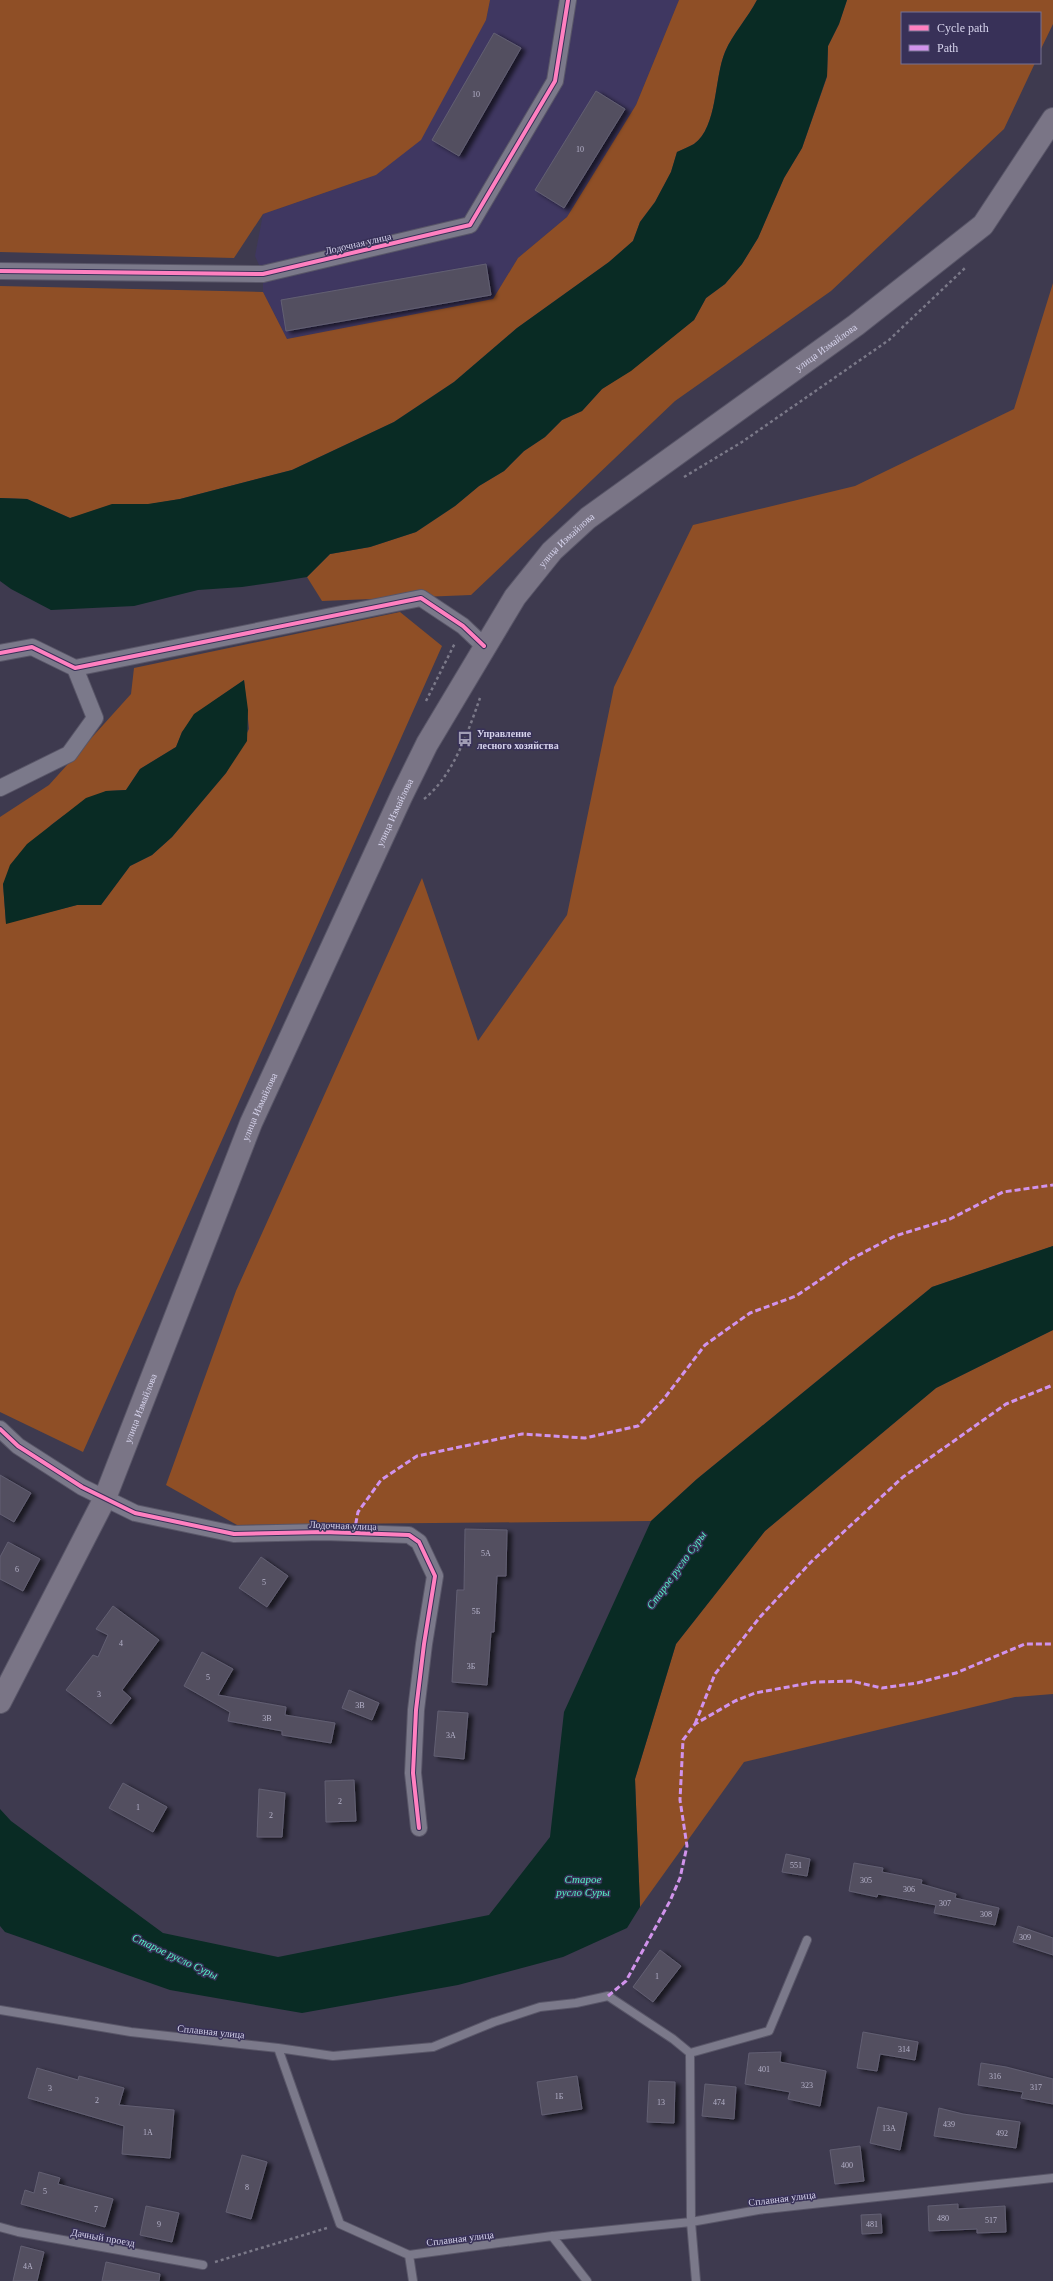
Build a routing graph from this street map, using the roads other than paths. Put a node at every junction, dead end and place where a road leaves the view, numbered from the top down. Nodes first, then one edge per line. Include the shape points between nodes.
1 (568, 0) edge
2 (1050, 130) edge
3 (0, 271) edge
4 (484, 646) junction
5 (0, 653) edge
6 (75, 668) junction
7 (0, 788) edge
8 (0, 1429) edge
9 (105, 1498) junction
10 (0, 1702) edge
11 (419, 1828) dead end
12 (807, 1940) dead end
13 (0, 2010) edge
14 (278, 2048) junction
15 (690, 2054) junction
16 (1053, 2178) edge
17 (691, 2222) junction
18 (0, 2227) edge
19 (552, 2236) junction
20 (409, 2255) junction
21 (203, 2265) road end
22 (413, 2281) edge
23 (586, 2281) edge
24 (696, 2281) edge

1 - 3 street, Лодочная улица via 555,81 470,225 263,274
2 - 4 main road, улица Измайлова via 983,225 856,325 588,518 552,551 515,597
4 - 6 street via 463,626 421,598
4 - 9 main road, улица Измайлова via 427,744 251,1123
5 - 6 street via 32,647
6 - 7 street via 95,718 69,754
8 - 9 street, Лодочная улица via 18,1446 82,1487
9 - 10 main road, улица Измайлова
9 - 11 street, Лодочная улица via 135,1513 234,1534 346,1533 409,1536 419,1542 435,1576 416,1710 414,1773
12 - 15 lane via 769,2031
13 - 14 lane, Сплавная улица via 131,2032
14 - 15 lane, Сплавная улица via 333,2056 433,2047 494,2022 540,2007 608,1996 673,2039
14 - 20 lane via 340,2224
15 - 17 lane
16 - 17 lane, Сплавная улица via 758,2210
17 - 19 lane, Сплавная улица
17 - 24 lane
18 - 21 lane, Дачный проезд
19 - 20 lane, Сплавная улица
19 - 23 lane
20 - 22 lane

